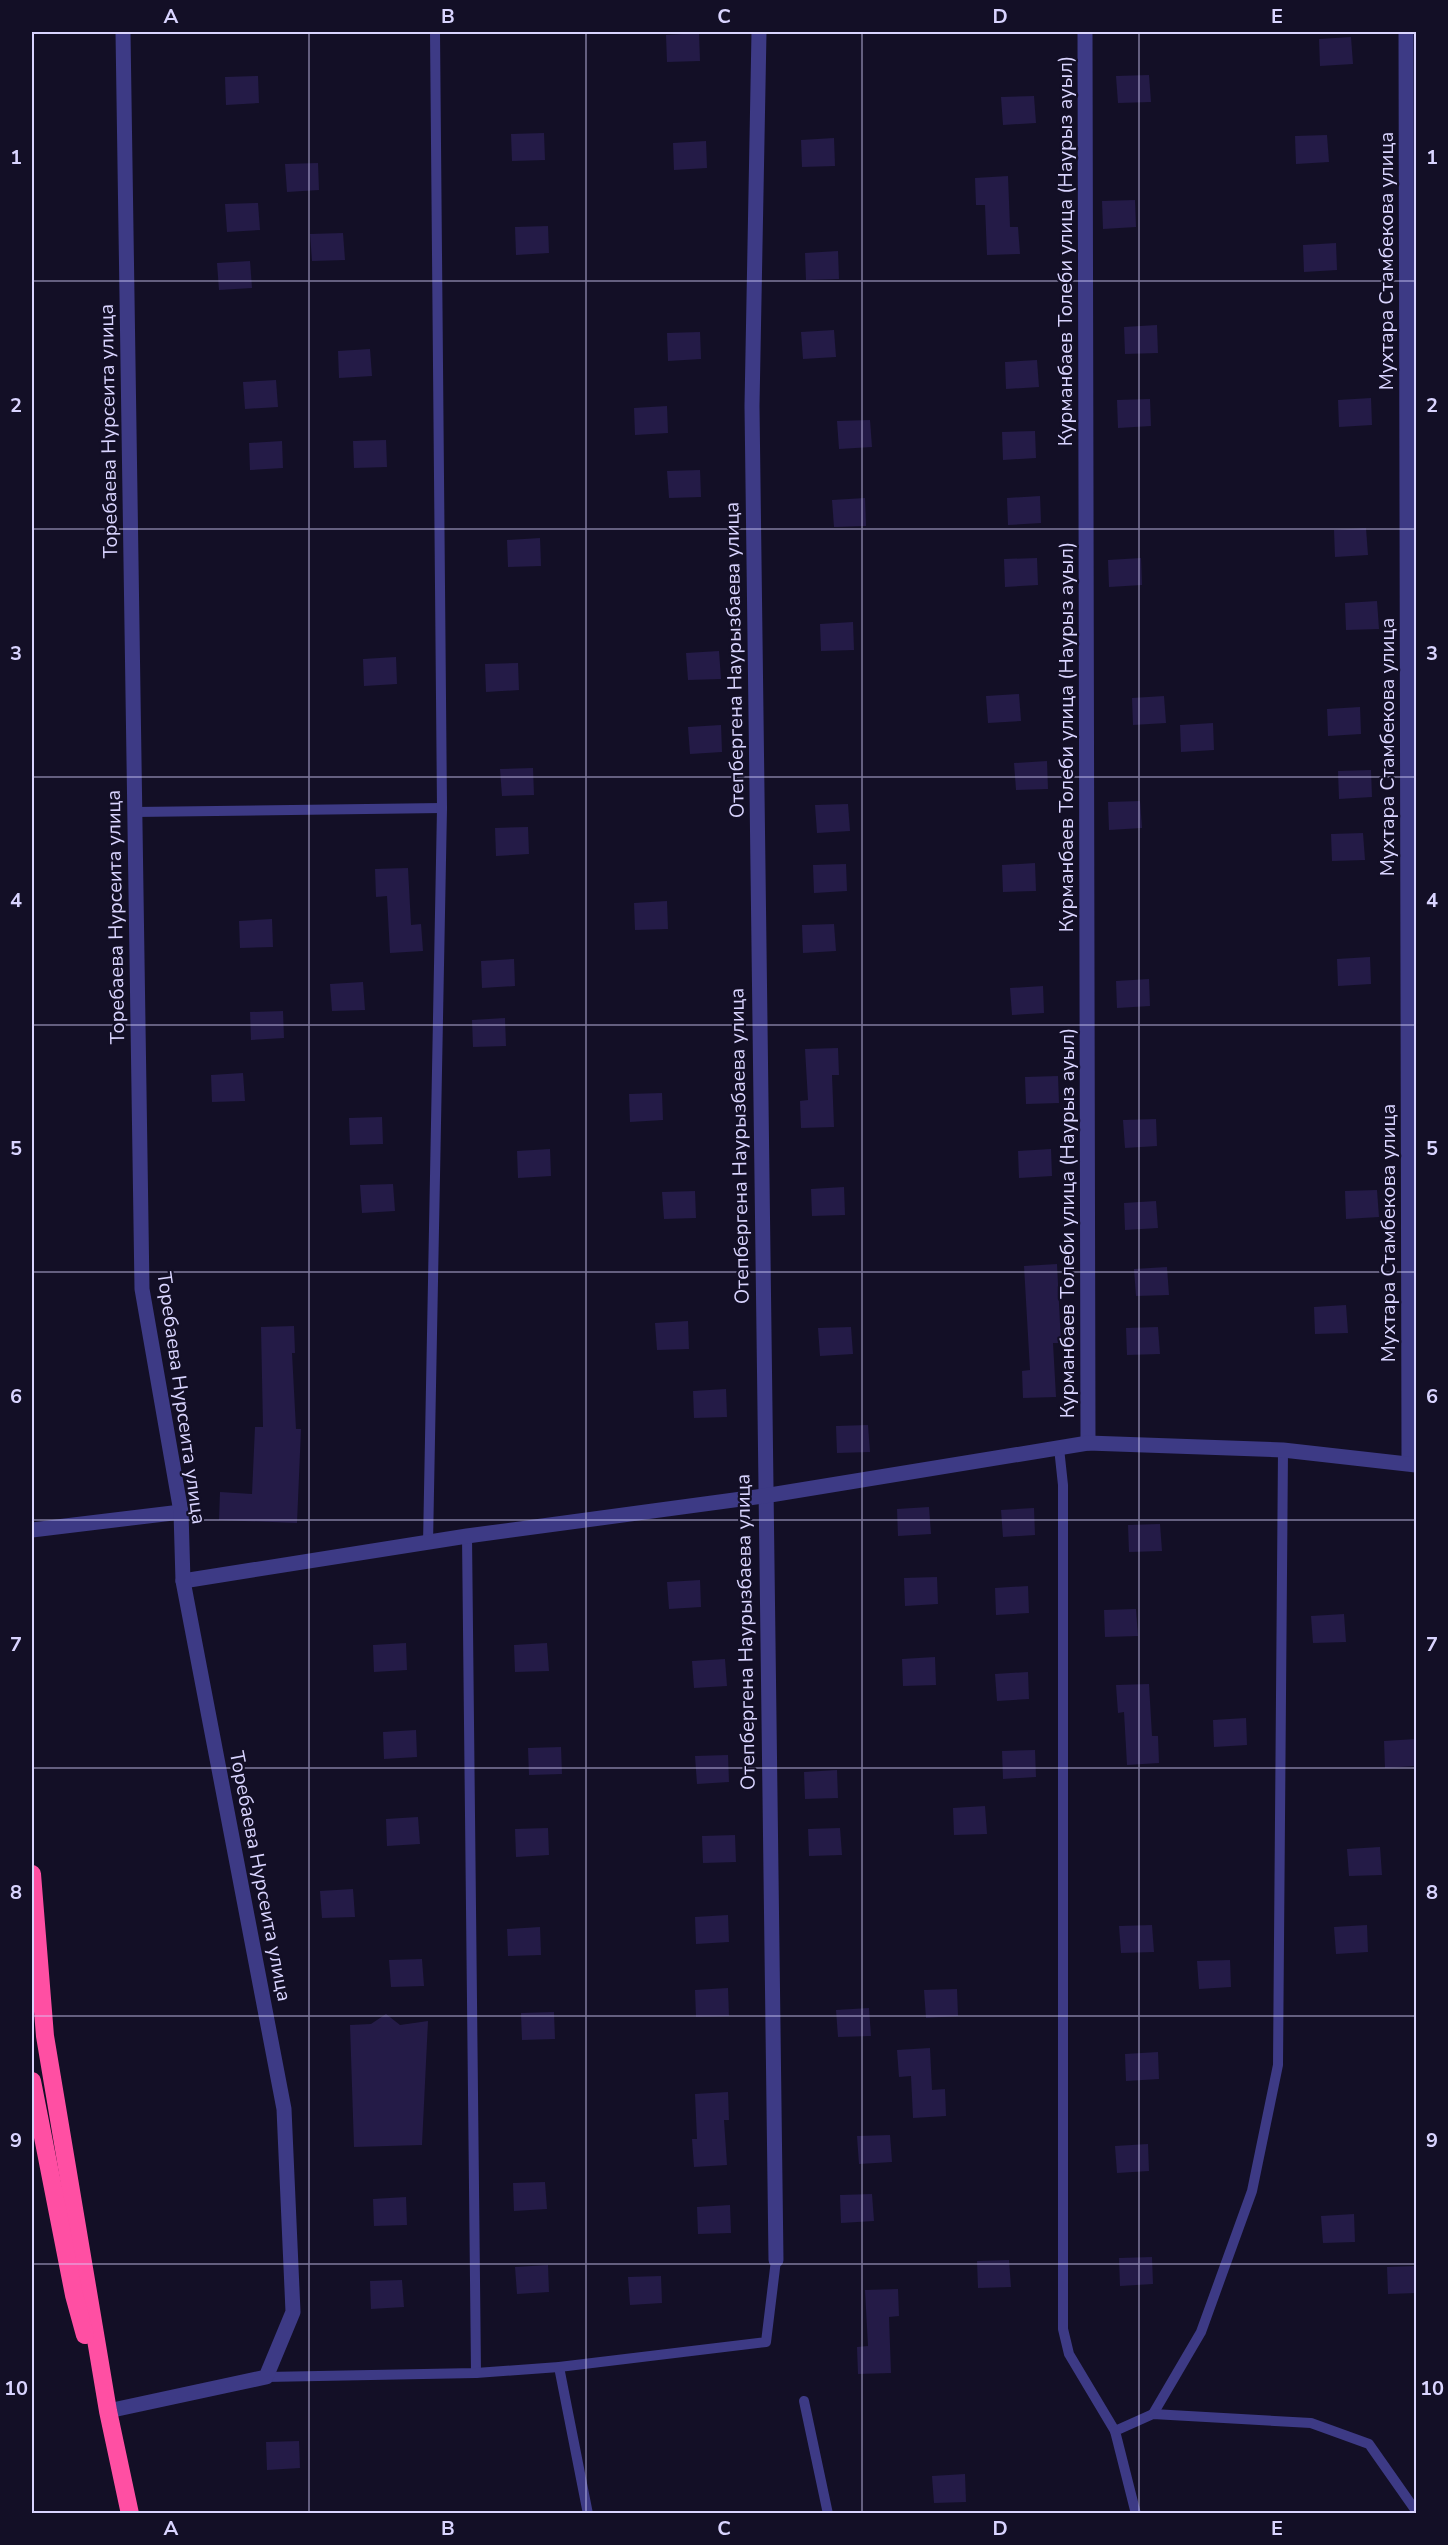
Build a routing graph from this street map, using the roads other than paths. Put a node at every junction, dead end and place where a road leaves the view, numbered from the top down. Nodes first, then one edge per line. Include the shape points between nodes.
1 (123, 32) edge
2 (435, 32) edge
3 (759, 32) edge
4 (1085, 32) edge
5 (1406, 32) edge
6 (442, 808) junction
7 (135, 812) junction
8 (1088, 1443) junction
9 (1059, 1448) junction
10 (1282, 1450) junction
11 (1413, 1464) edge
12 (764, 1496) junction
13 (181, 1512) junction
14 (32, 1530) edge
15 (467, 1536) junction
16 (428, 1544) junction
17 (183, 1581) junction
18 (32, 1874) edge
19 (32, 2081) edge
20 (776, 2260) joint
21 (560, 2367) junction
22 (476, 2373) junction
23 (267, 2376) junction
24 (804, 2401) dead end
25 (108, 2411) junction
26 (1153, 2414) junction
27 (1115, 2431) junction
28 (1416, 2511) edge
29 (130, 2514) edge
30 (588, 2514) edge
31 (828, 2514) edge
32 (1136, 2514) edge

1 - 7 street, Торебаева Нурсеита улица
2 - 6 lane
3 - 12 street, Отепбергена Наурызбаева улица via 752,406
4 - 8 street, Курманбаев Толеби улица (Наурыз ауыл)
5 - 11 street, Мухтара Стамбекова улица
6 - 7 lane
6 - 16 lane
7 - 13 street, Торебаева Нурсеита улица via 142,1289
8 - 9 street
8 - 10 street
9 - 12 street
9 - 27 lane via 1063,1485 1063,2329 1069,2354
10 - 11 street
10 - 26 lane via 1278,2065 1252,2191 1202,2331
12 - 15 street
12 - 20 street, Отепбергена Наурызбаева улица
13 - 14 street
13 - 17 street, Торебаева Нурсеита улица
15 - 16 street
15 - 22 lane
16 - 17 street
17 - 23 street, Торебаева Нурсеита улица via 284,2109 293,2312
18 - 25 highway via 45,2036
19 - 25 highway via 74,2295
20 - 21 lane via 766,2342
21 - 22 lane
21 - 30 lane
22 - 23 lane
23 - 25 street
24 - 31 lane
25 - 29 highway
26 - 27 lane
26 - 28 lane via 1311,2423 1369,2444
27 - 32 lane

